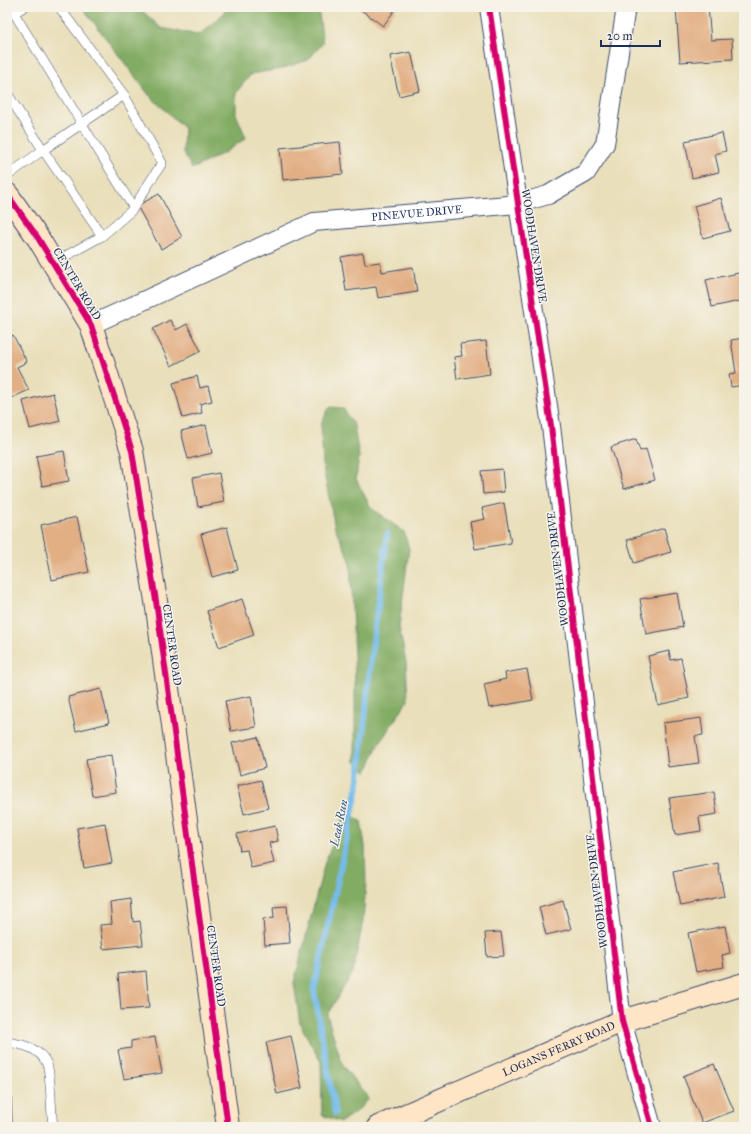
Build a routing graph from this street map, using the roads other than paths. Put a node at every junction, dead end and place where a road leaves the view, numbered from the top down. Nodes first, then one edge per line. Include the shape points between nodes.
1 (24, 7) edge
2 (59, 7) edge
3 (490, 7) edge
4 (626, 7) edge
5 (11, 16) edge
6 (7, 93) edge
7 (124, 95) junction
8 (83, 124) junction
9 (43, 150) junction
10 (7, 176) edge
11 (7, 194) edge
12 (517, 204) junction
13 (133, 207) junction
14 (102, 236) junction
15 (53, 263) junction
16 (91, 325) junction
17 (744, 984) edge
18 (622, 1021) junction
19 (7, 1042) edge
20 (53, 1127) edge
21 (228, 1127) edge
22 (378, 1127) edge
23 (652, 1127) edge

1 - 5 lane
2 - 7 lane
3 - 12 street, WOODHAVEN DRIVE
4 - 12 street, PINEVUE DRIVE via 605,144 586,173 548,195
5 - 8 lane
6 - 9 lane
7 - 8 lane
7 - 13 lane via 162,163
8 - 9 lane
8 - 13 lane
9 - 10 lane
9 - 14 lane
11 - 15 street, CENTER ROAD
12 - 16 street, PINEVUE DRIVE via 314,222
12 - 18 street, WOODHAVEN DRIVE via 551,426
13 - 14 lane
14 - 15 lane
15 - 16 street, CENTER ROAD
16 - 21 street, CENTER ROAD via 133,458 156,601
17 - 18 street, LOGANS FERRY ROAD
18 - 22 street, LOGANS FERRY ROAD
18 - 23 street, WOODHAVEN DRIVE
19 - 20 lane via 36,1050 47,1064

